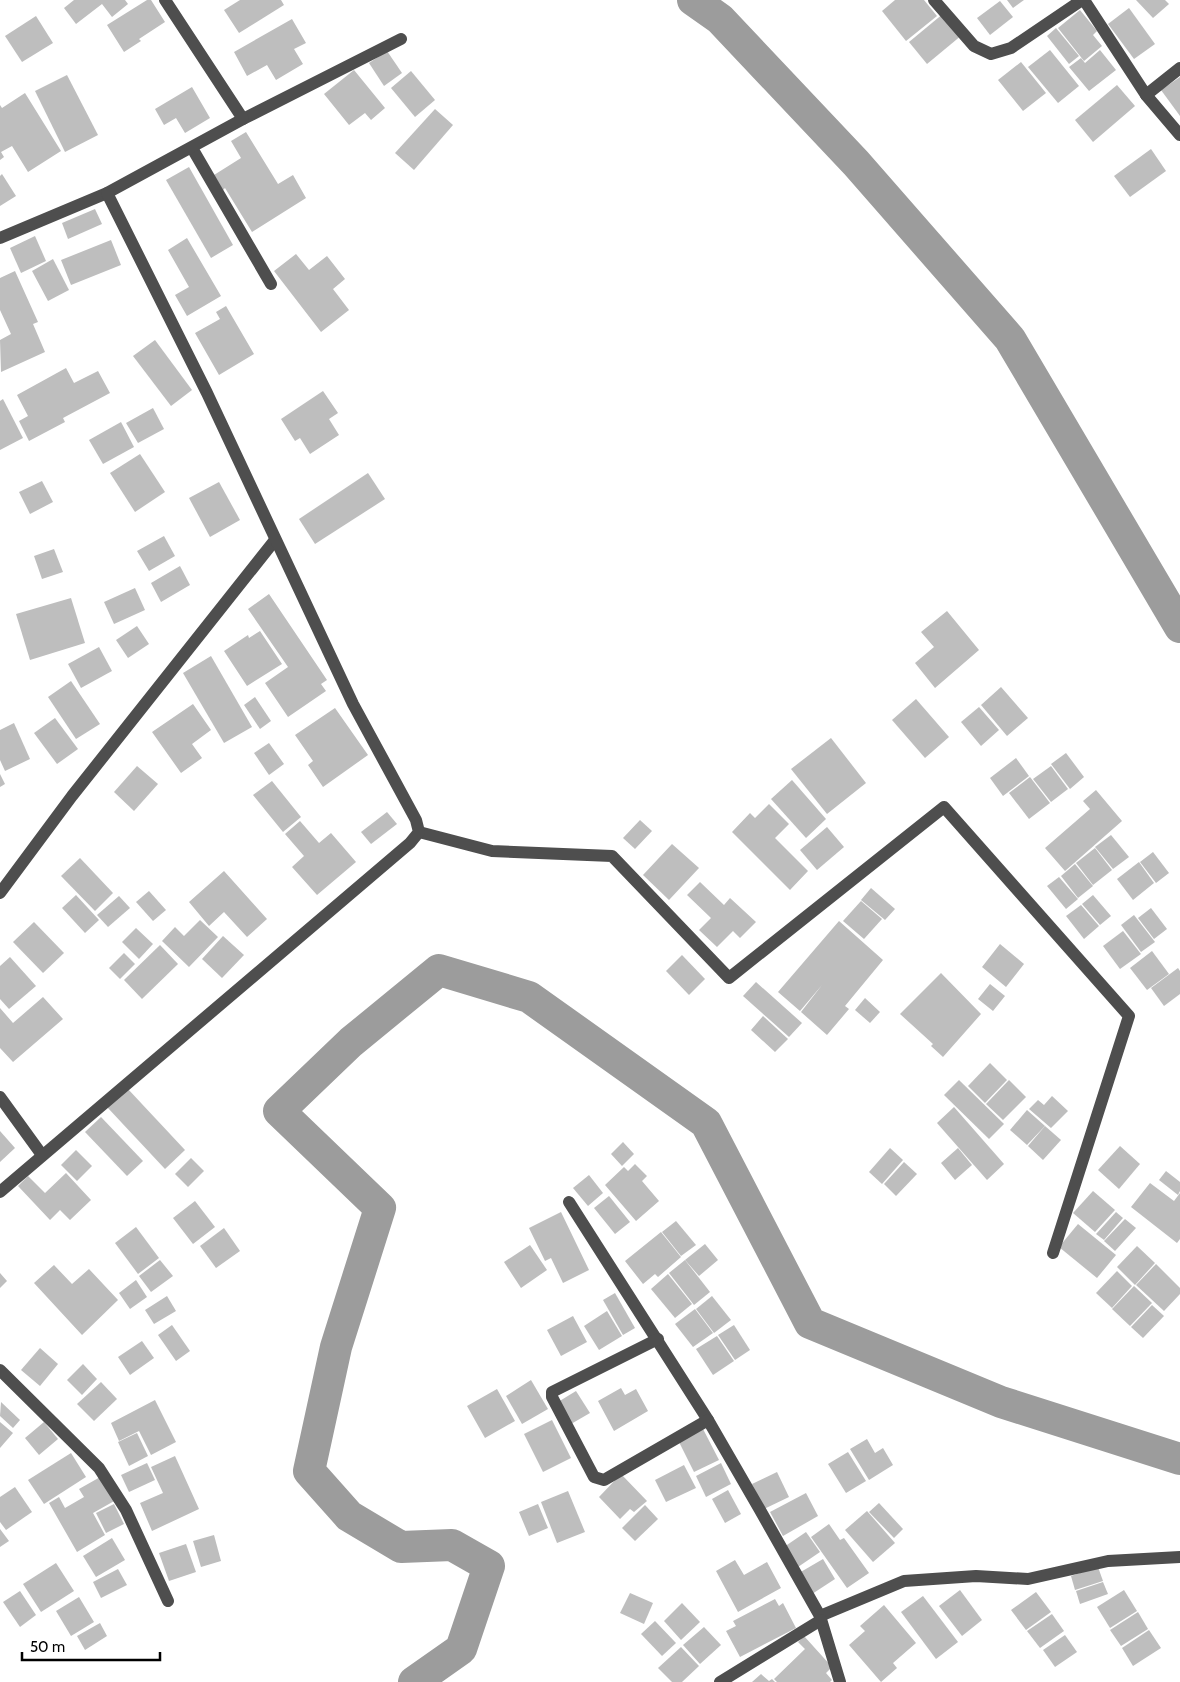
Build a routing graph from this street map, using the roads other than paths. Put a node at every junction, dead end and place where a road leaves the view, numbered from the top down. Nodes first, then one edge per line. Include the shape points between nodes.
1 (165, 0) edge
2 (934, 0) edge
3 (1083, 0) edge
4 (400, 39) dead end
5 (1180, 68) edge
6 (1146, 95) junction
7 (243, 119) junction
8 (1180, 135) edge
9 (192, 148) junction
10 (107, 193) junction
11 (0, 238) edge
12 (271, 284) dead end
13 (275, 540) junction
14 (419, 832) junction
15 (0, 893) edge
16 (0, 1097) edge
17 (42, 1155) junction
18 (0, 1192) edge
19 (569, 1202) dead end
20 (1053, 1253) dead end
21 (658, 1338) junction
22 (0, 1370) edge
23 (708, 1420) junction
24 (1180, 1556) edge
25 (168, 1600) dead end
26 (820, 1618) junction
27 (720, 1682) edge
28 (840, 1682) edge

1 - 7 street
2 - 3 street via 974,46 991,54 1011,48
3 - 6 street
4 - 7 street
5 - 6 street
6 - 8 street
7 - 9 street
9 - 10 street
9 - 12 street
10 - 11 street
10 - 13 street via 207,393
13 - 14 street via 353,704 416,820
13 - 15 street via 72,796
14 - 17 street
14 - 20 street via 492,851 612,856 729,978 944,807 1129,1016
16 - 17 street
17 - 18 street
19 - 21 street
21 - 23 street
21 - 23 street via 552,1392 552,1398 594,1477 604,1480
22 - 25 street via 99,1468 126,1510
23 - 26 street
24 - 26 street via 1108,1561 1028,1579 976,1576 904,1581
26 - 27 street
26 - 28 street

